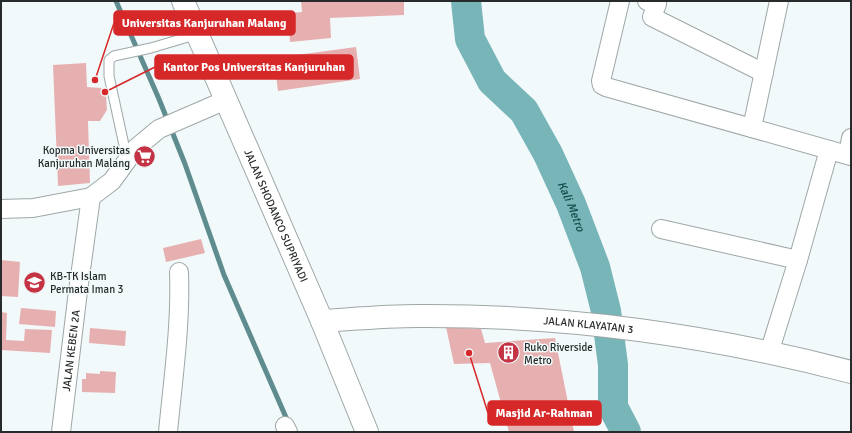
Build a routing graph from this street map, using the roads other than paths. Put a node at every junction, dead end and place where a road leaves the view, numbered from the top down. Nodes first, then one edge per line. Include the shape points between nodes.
1 (183, 1) edge
2 (620, 1) edge
3 (779, 1) edge
4 (654, 2) edge
5 (198, 34) junction
6 (764, 73) junction
7 (226, 100) junction
8 (752, 128) junction
9 (829, 150) junction
10 (850, 150) edge
11 (128, 160) junction
12 (91, 197) junction
13 (1, 209) edge
14 (661, 229) dead end
15 (798, 260) junction
16 (179, 272) dead end
17 (322, 321) junction
18 (769, 353) junction
19 (851, 372) edge
20 (61, 432) edge
21 (168, 432) edge
22 (366, 432) edge

1 - 5 street, JALAN SHODANCO SUPRIYADI
2 - 8 street via 602,85
3 - 6 street
4 - 6 street via 652,17
5 - 7 street, JALAN SHODANCO SUPRIYADI
5 - 11 lane via 114,56 109,60 109,76
6 - 8 street
7 - 11 street via 159,129 136,148
7 - 17 street, JALAN SHODANCO SUPRIYADI
8 - 9 street
9 - 10 street
9 - 15 street
11 - 12 street via 112,181
12 - 13 street via 33,208
12 - 20 street, JALAN KEBEN 2A
14 - 15 street
15 - 18 street
16 - 21 street via 179,322
17 - 18 street, JALAN KLAYATAN 3 via 417,316 546,321 642,330 715,341
17 - 22 street, JALAN SHODANCO SUPRIYADI
18 - 19 street, JALAN KLAYATAN 3

